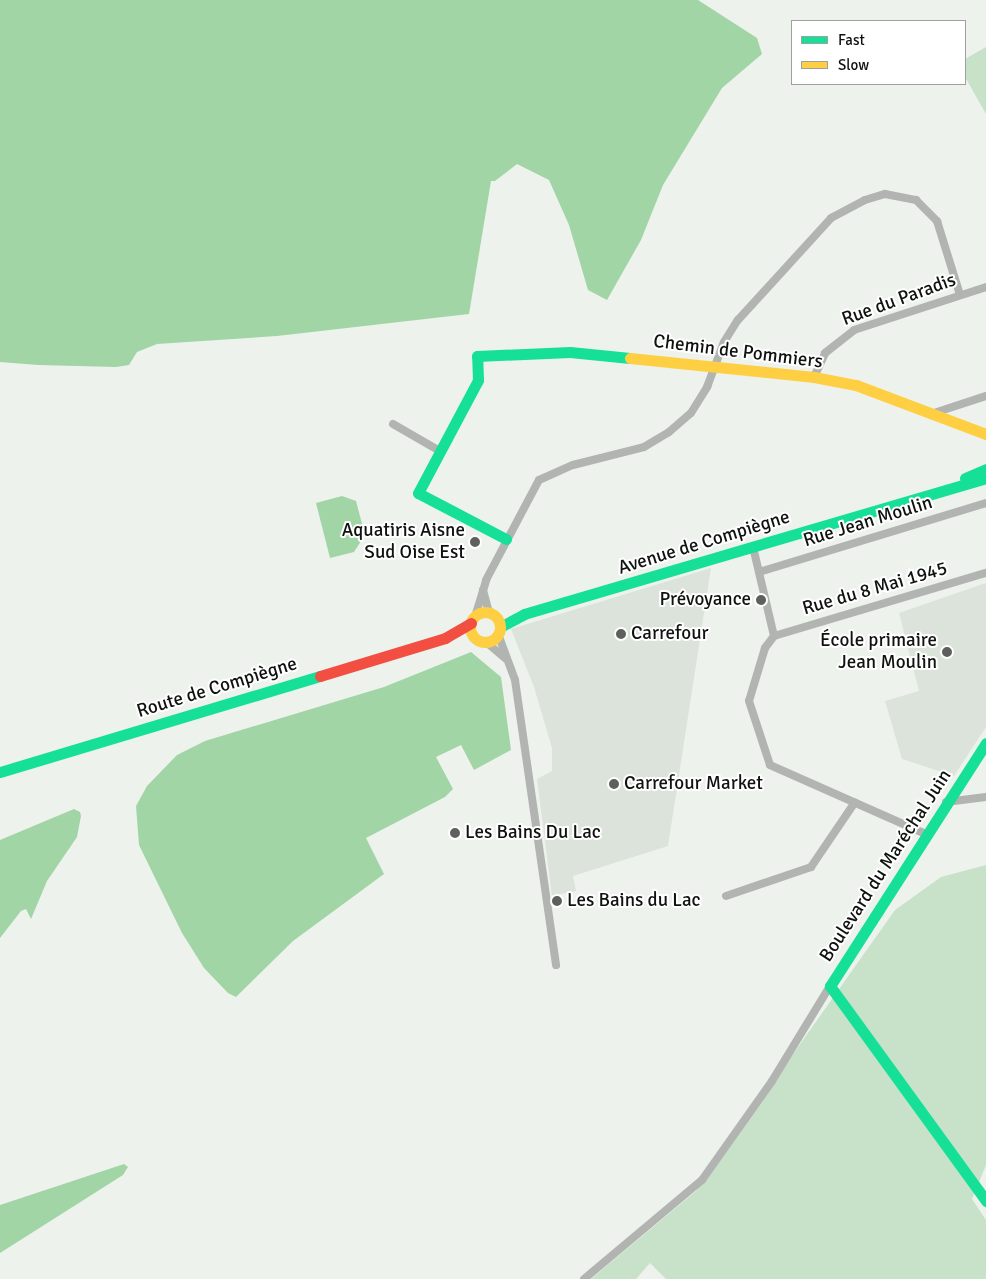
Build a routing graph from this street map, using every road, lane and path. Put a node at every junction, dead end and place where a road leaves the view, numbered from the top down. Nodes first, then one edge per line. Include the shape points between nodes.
1 (986, 287) edge
2 (960, 295) junction
3 (715, 368) junction
4 (814, 377) junction
5 (986, 396) edge
6 (934, 412) junction
7 (393, 424) dead end
8 (986, 434) edge
9 (440, 451) junction
10 (986, 469) edge
11 (986, 478) edge
12 (986, 503) edge
13 (893, 505) junction
14 (506, 540) junction
15 (753, 547) junction
16 (759, 572) junction
17 (986, 573) edge
18 (483, 590) junction
19 (473, 620) junction
20 (496, 623) junction
21 (774, 636) junction
22 (445, 638) junction
23 (481, 640) junction
24 (505, 658) junction
25 (986, 743) edge
26 (0, 772) edge
27 (986, 797) edge
28 (855, 802) junction
29 (946, 802) junction
30 (926, 834) junction
31 (726, 896) dead end
32 (556, 965) dead end
33 (830, 986) junction
34 (986, 1201) edge
35 (584, 1279) edge

1 - 2 street, Rue du Paradis
2 - 3 street via 937,221 916,200 885,194 865,200 831,218 738,320 724,342
2 - 4 street, Rue du Paradis via 854,330 825,353
3 - 4 street, Chemin de Pommiers
3 - 9 street, Chemin de Pommiers via 570,352 477,356 478,380
3 - 14 street via 691,414 669,432 644,447 573,465 539,480
4 - 6 street, Chemin de Pommiers via 856,385
5 - 6 street
6 - 8 street, Chemin de Pommiers
7 - 9 street
9 - 14 street via 418,493
10 - 13 street, Avenue de Compiègne
11 - 13 street, Avenue de Compiègne
12 - 16 street, Rue Jean Moulin
13 - 15 street, Avenue de Compiègne
14 - 18 street
15 - 16 street
15 - 20 street, Avenue de Compiègne
16 - 21 street
17 - 21 street, Rue du 8 Mai 1945
18 - 19 street
18 - 20 street
19 - 20 street, Avenue de Compiègne
19 - 22 street
19 - 23 street
20 - 23 street
20 - 24 street
21 - 28 street via 765,648 748,701 770,764
22 - 23 street
22 - 26 street, Route de Compiègne
23 - 24 street
24 - 32 street via 515,680
25 - 29 street, Boulevard du Maréchal Juin
27 - 29 street
28 - 30 street
28 - 31 street via 811,867
29 - 30 street, Boulevard du Maréchal Juin
30 - 33 street, Boulevard du Maréchal Juin
33 - 34 street, Boulevard du Maréchal Juin
33 - 35 street via 772,1081 702,1180

